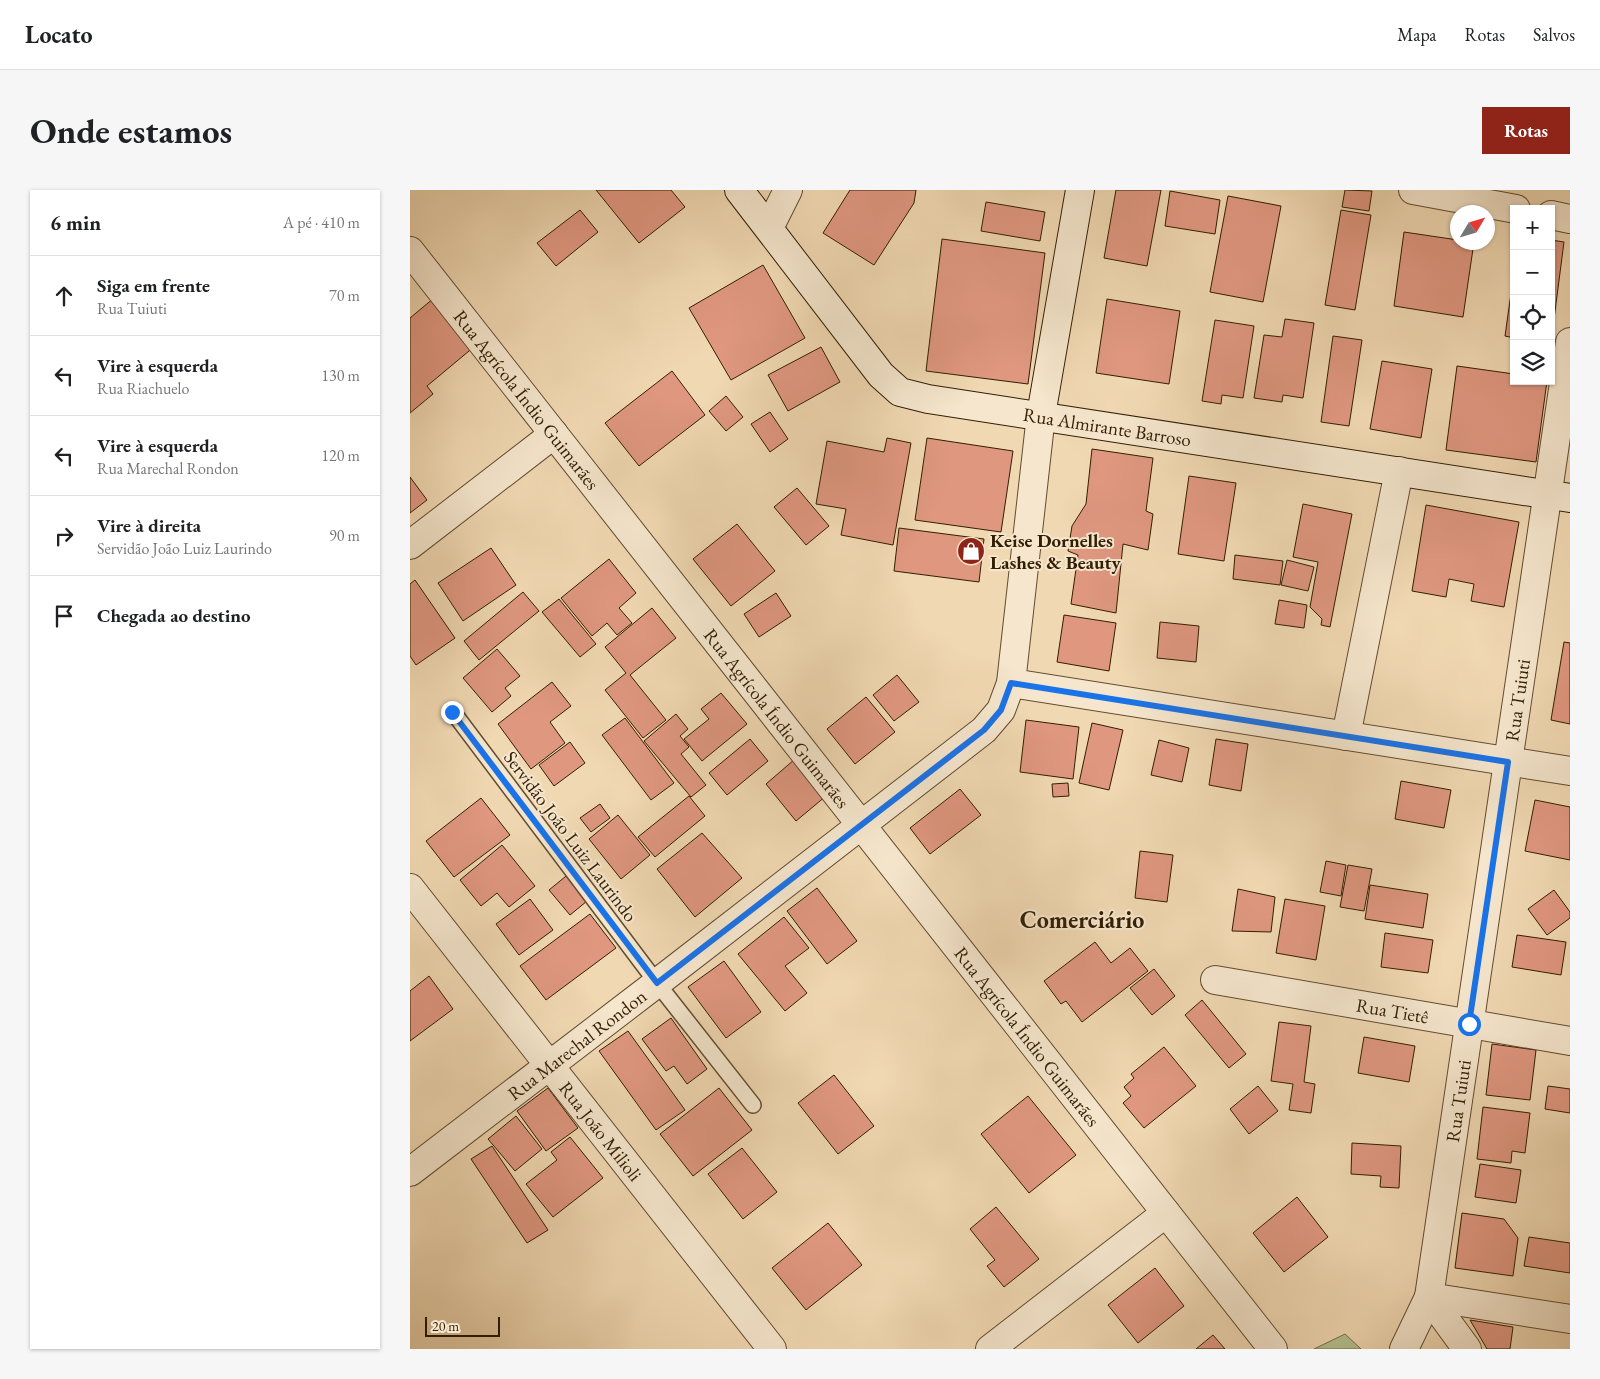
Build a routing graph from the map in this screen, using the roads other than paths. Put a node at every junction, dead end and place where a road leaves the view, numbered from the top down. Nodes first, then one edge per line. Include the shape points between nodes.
1 (739, 190) edge
2 (788, 190) edge
3 (1080, 190) edge
4 (1413, 190) edge
5 (1510, 208) edge
6 (1555, 216) edge
7 (1570, 219) edge
8 (769, 228) junction
9 (410, 251) edge
10 (1570, 342) edge
11 (1041, 415) junction
12 (554, 434) junction
13 (1400, 471) junction
14 (1559, 496) edge
15 (410, 545) edge
16 (1011, 683) junction
17 (452, 712) dead end
18 (1346, 736) junction
19 (1508, 762) junction
20 (1570, 771) edge
21 (861, 824) junction
22 (410, 888) edge
23 (1215, 980) dead end
24 (657, 983) junction
25 (1469, 1024) junction
26 (1570, 1041) edge
27 (550, 1065) junction
28 (753, 1104) dead end
29 (410, 1172) edge
30 (1166, 1213) junction
31 (1429, 1297) junction
32 (1570, 1319) edge
33 (772, 1349) edge
34 (990, 1349) edge
35 (1273, 1349) edge
36 (1404, 1349) edge
37 (1467, 1349) edge

1 - 8 street, Rua Almirante Barroso
2 - 8 street
3 - 11 street, Rua Marechal Rondon
4 - 5 street
6 - 7 street
8 - 11 street, Rua Almirante Barroso via 882,375 900,392
9 - 12 street, Rua Agrícola Índio Guimarães
10 - 14 street, Rua Tuiuti
11 - 13 street, Rua Almirante Barroso
11 - 16 street, Rua Marechal Rondon
12 - 15 street
12 - 21 street, Rua Agrícola Índio Guimarães
13 - 14 street, Rua Almirante Barroso
13 - 18 street
14 - 19 street, Rua Tuiuti
16 - 18 street
16 - 21 street, Rua Marechal Rondon via 1001,710 984,730
17 - 24 lane, Servidão João Luiz Laurindo
18 - 19 street
19 - 20 street
19 - 25 street, Rua Tuiuti
21 - 24 street, Rua Marechal Rondon
21 - 30 street, Rua Agrícola Índio Guimarães
22 - 27 street, Rua João Milioli
23 - 25 street, Rua Tietê
24 - 27 street, Rua Marechal Rondon
24 - 28 lane, Servidão João Luiz Laurindo
25 - 26 street, Rua Tietê
25 - 31 street, Rua Tuiuti
27 - 29 street, Rua Marechal Rondon
27 - 33 street, Rua João Milioli
30 - 34 street
30 - 35 street, Rua Agrícola Índio Guimarães
31 - 32 street
31 - 36 street, Rua Tuiuti
31 - 37 street

